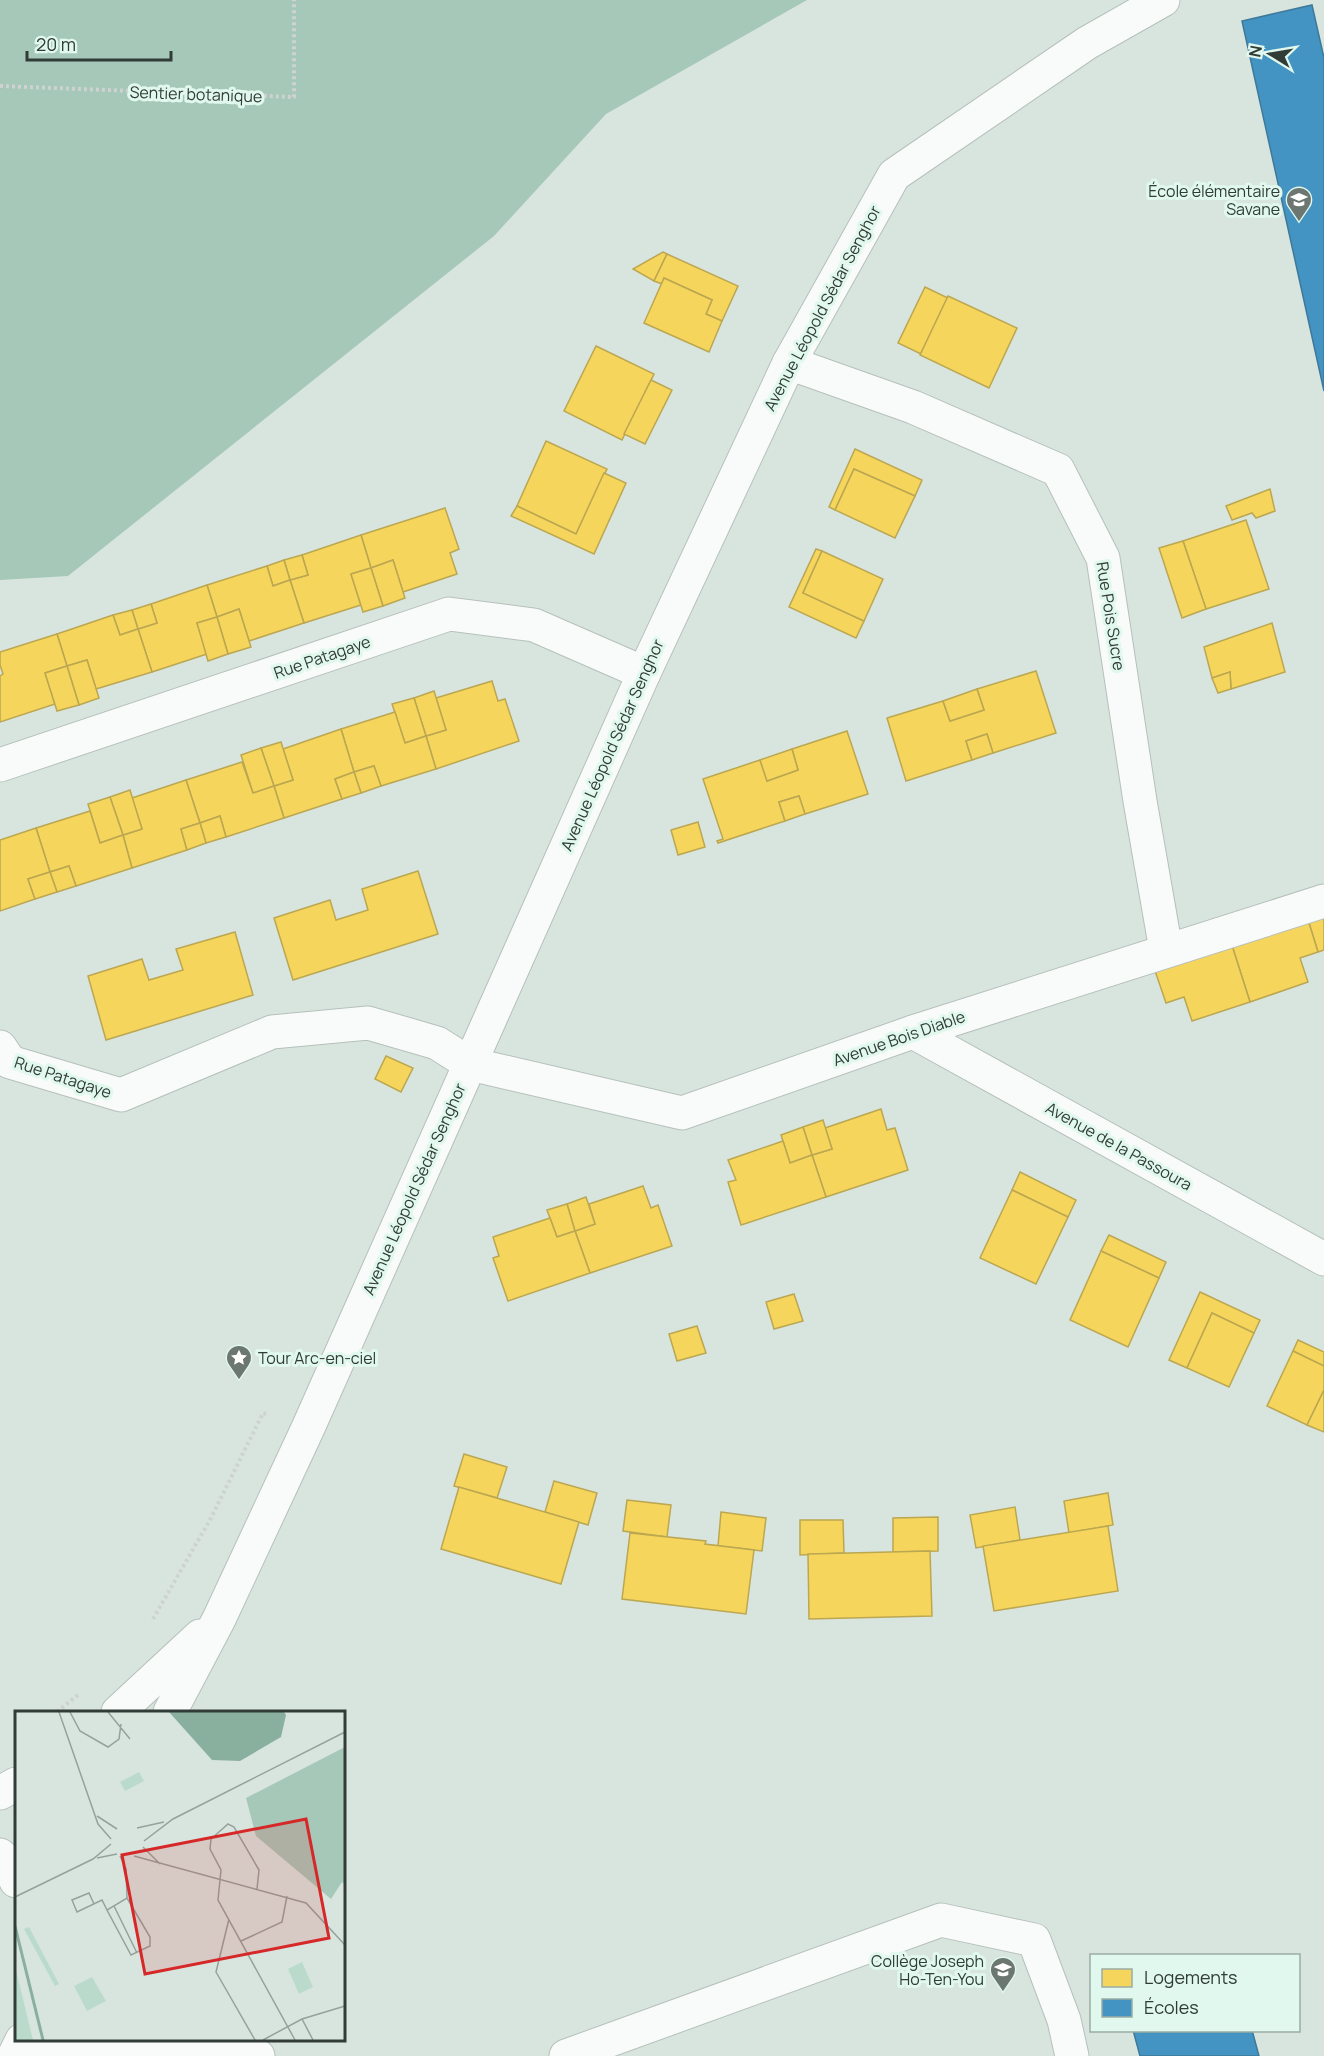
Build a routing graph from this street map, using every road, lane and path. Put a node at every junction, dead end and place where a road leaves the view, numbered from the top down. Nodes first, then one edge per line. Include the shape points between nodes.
1 (294, 0) edge
2 (1163, 0) edge
3 (0, 86) edge
4 (789, 363) junction
5 (644, 673) junction
6 (0, 765) edge
7 (1324, 901) edge
8 (1166, 950) junction
9 (913, 1032) junction
10 (0, 1047) edge
11 (470, 1064) junction
12 (1324, 1259) edge
13 (219, 1619) junction
14 (120, 1711) edge
15 (171, 1711) edge
16 (15, 1785) edge
17 (0, 1793) edge
18 (0, 1855) edge
19 (15, 1878) edge
20 (22, 2041) edge
21 (150, 2041) edge
22 (162, 2041) edge
23 (14, 2056) edge
24 (47, 2056) edge
25 (258, 2056) edge
26 (566, 2056) edge
27 (1072, 2056) edge

1 - 3 path, Sentier botanique via 294,97
2 - 4 street, Avenue Léopold Sédar Senghor via 1087,43 894,175
4 - 5 street, Avenue Léopold Sédar Senghor
4 - 8 street, Rue Pois Sucre via 913,407 1058,470 1103,558
5 - 6 street, Rue Patagaye via 534,625 448,614
5 - 11 street, Avenue Léopold Sédar Senghor
7 - 8 street, Avenue Bois Diable
8 - 9 street, Avenue Bois Diable
9 - 11 street, Avenue Bois Diable via 682,1113
9 - 12 street, Avenue de la Passoura
10 - 11 street, Rue Patagaye via 10,1062 121,1095 272,1032 356,1024 368,1023 437,1043
11 - 13 street, Avenue Léopold Sédar Senghor
13 - 14 street, Avenue Léopold Sédar Senghor
13 - 15 street, Avenue Léopold Sédar Senghor
16 - 17 street
18 - 19 street via 9,1863
20 - 23 street
21 - 24 street via 60,2050
22 - 25 street
26 - 27 street via 941,1920 1034,1940 1065,2020

